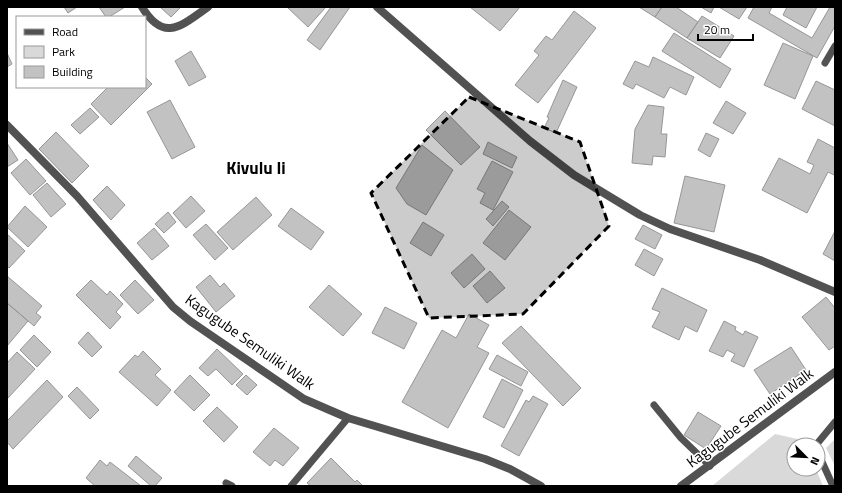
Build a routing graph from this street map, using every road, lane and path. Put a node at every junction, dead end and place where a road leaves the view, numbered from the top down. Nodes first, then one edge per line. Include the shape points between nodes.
1 (142, 7) edge
2 (208, 7) edge
3 (377, 7) edge
4 (835, 46) edge
5 (825, 63) dead end
6 (7, 125) edge
7 (835, 292) edge
8 (835, 372) edge
9 (654, 405) dead end
10 (348, 418) junction
11 (835, 422) edge
12 (823, 437) edge
13 (710, 466) junction
14 (826, 471) edge
15 (291, 486) edge
16 (541, 486) edge
17 (681, 486) edge
18 (833, 486) edge

1 - 2 street via 154,24 164,29 178,27
3 - 7 street via 530,141 574,175 640,215 670,229 760,260
4 - 5 lane
6 - 10 street, Kagugube Semuliki Walk via 77,196 173,307 304,399
8 - 13 street, Kagugube Semuliki Walk
9 - 13 lane via 681,438
10 - 15 lane
10 - 16 street, Kagugube Semuliki Walk via 485,459 510,468
11 - 12 lane
13 - 17 street, Kagugube Semuliki Walk
14 - 18 lane

